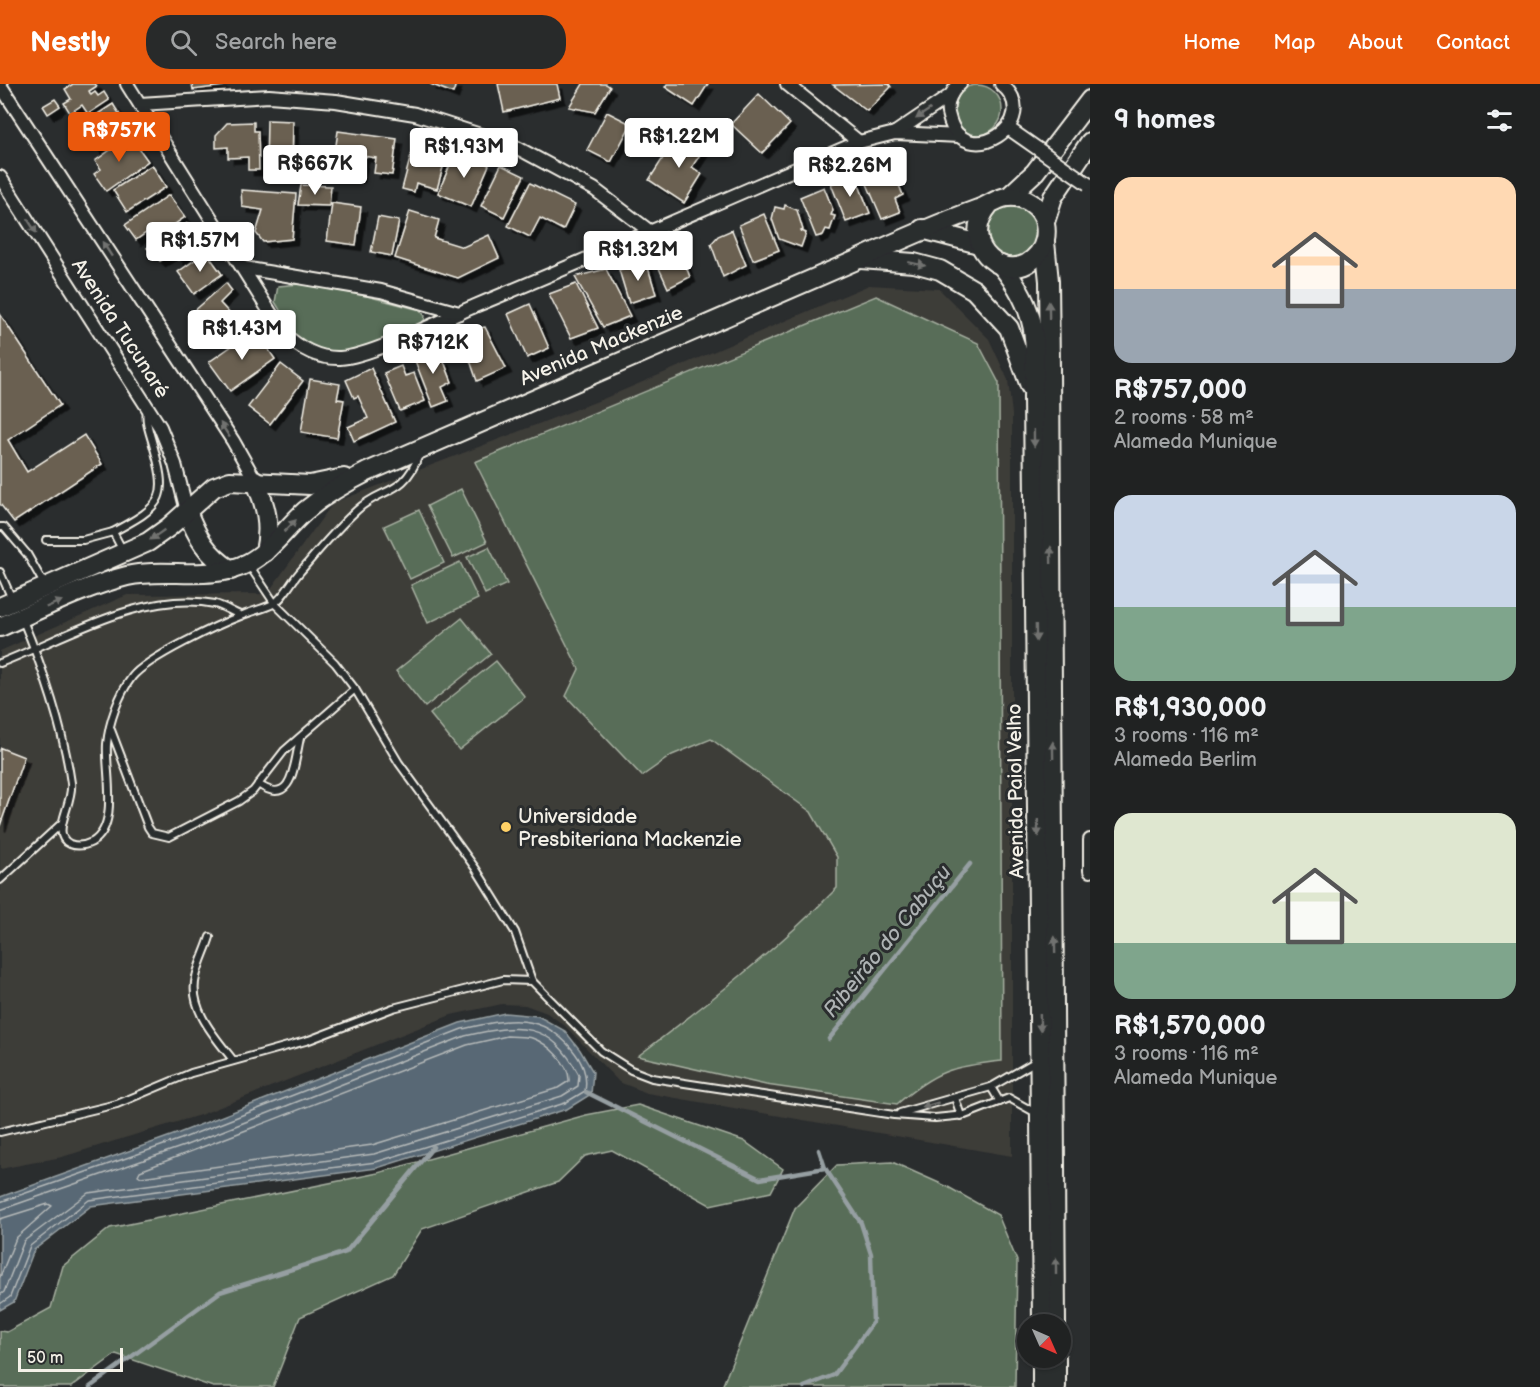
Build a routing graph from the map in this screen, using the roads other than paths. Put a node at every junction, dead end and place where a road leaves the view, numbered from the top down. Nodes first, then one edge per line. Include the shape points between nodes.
1 (127, 84) edge
2 (787, 84) edge
3 (1004, 85) edge
4 (0, 86) edge
5 (956, 88) edge
6 (1090, 100) edge
7 (140, 104) junction
8 (1008, 128) junction
9 (895, 133) junction
10 (960, 136) junction
11 (860, 142) junction
12 (1090, 142) edge
13 (0, 177) edge
14 (1089, 184) edge
15 (1008, 197) junction
16 (989, 205) junction
17 (1045, 222) junction
18 (922, 229) junction
19 (652, 232) junction
20 (1045, 242) junction
21 (979, 244) junction
22 (859, 259) junction
23 (1001, 265) junction
24 (244, 268) junction
25 (459, 313) junction
26 (1033, 396) junction
27 (148, 406) junction
28 (421, 448) junction
29 (363, 474) junction
30 (255, 480) junction
31 (187, 511) junction
32 (0, 527) edge
33 (113, 532) junction
34 (46, 540) dead end
35 (265, 552) junction
36 (124, 553) junction
37 (239, 566) junction
38 (0, 572) edge
39 (46, 587) junction
40 (6, 604) edge
41 (275, 604) junction
42 (240, 615) junction
43 (21, 618) junction
44 (0, 627) edge
45 (35, 650) junction
46 (0, 663) edge
47 (355, 689) junction
48 (110, 729) junction
49 (300, 737) junction
50 (258, 784) junction
51 (61, 824) junction
52 (1090, 840) edge
53 (1090, 871) edge
54 (0, 880) edge
55 (210, 937) dead end
56 (532, 981) junction
57 (1041, 1058) junction
58 (232, 1060) junction
59 (992, 1087) junction
60 (955, 1098) junction
61 (1000, 1102) junction
62 (894, 1114) junction
63 (961, 1116) junction
64 (1041, 1116) junction
65 (0, 1132) edge
66 (1042, 1314) edge
67 (1056, 1314) edge
68 (1042, 1368) edge
69 (1056, 1368) edge
70 (1042, 1387) edge
71 (1056, 1387) edge

1 - 7 street
2 - 11 street
3 - 8 street via 1011,94 1014,111
30 -> 4 street, Avenida Tucunaré
5 -> 9 street
5 - 10 street via 948,113
6 - 15 main road via 1035,172
7 - 19 street via 269,96 336,101 415,114 512,145 594,189
7 - 24 street
8 - 10 street via 991,141 981,143
8 - 14 street, bridge
9 - 10 street
9 - 11 street
11 - 19 street
12 - 17 main road via 1053,197
13 -> 27 street, Avenida Tucunaré
15 - 16 main road
15 - 17 main road via 1031,203
16 - 18 main road, Avenida Mackenzie
16 - 21 main road via 978,223
17 - 20 main road
18 - 21 main road
18 - 22 main road, Avenida Mackenzie
19 - 25 street
20 - 23 main road via 1032,260 1012,267
67 -> 20 main road, Avenida Paiol Velho via 1050,368
21 - 23 main road, Avenida Paiol Velho via 984,254
22 -> 26 main road via 914,263 940,270 974,290 1009,328
22 - 28 main road, Avenida Mackenzie
23 - 26 main road, Avenida Paiol Velho via 1019,286 1033,322
24 - 25 street via 381,291
24 - 25 street via 283,333 298,346 326,357 358,355
26 -> 57 main road, Avenida Paiol Velho
27 - 31 street, Avenida Tucunaré via 169,445
27 - 33 lane via 146,417 162,477 160,496 149,512
28 - 29 main road, Avenida Mackenzie
28 - 41 lane via 407,480 357,510
29 - 30 main road, Avenida Mackenzie via 310,485
35 -> 29 main road, Avenida Mackenzie via 304,512
30 - 31 main road, Avenida Mackenzie via 230,481 214,487
30 - 35 main road via 268,517
31 -> 36 main road, Avenida Mackenzie via 148,542
31 - 37 main road via 203,546 217,561
32 - 39 lane via 4,526 14,536
33 - 34 lane via 83,540
33 - 36 lane
35 - 37 main road, Avenida Mackenzie
36 - 39 main road, Avenida Mackenzie
37 - 41 lane
43 -> 37 main road via 126,576
38 - 40 lane
39 - 40 main road, Avenida Mackenzie
41 - 42 lane
41 - 47 lane via 335,663
42 - 45 lane via 217,604 194,602 133,608
42 - 48 lane via 146,665 132,677 113,714
43 - 44 main road
43 - 45 lane
45 - 46 lane
45 - 51 lane via 66,746 72,791
47 - 49 lane
47 - 56 lane via 399,762 476,869 515,932
48 - 50 lane via 148,827 160,836 169,837 239,801
48 - 51 lane via 106,829 99,838 79,847 61,836
49 - 50 lane
49 - 50 lane via 291,778 285,787 271,793
51 - 54 lane
52 - 53 street
55 - 58 lane via 195,978 196,1002 210,1032
56 - 58 lane via 503,980 393,1008 309,1040
56 - 62 lane via 601,1051 652,1078
57 - 59 lane
57 - 64 main road, Avenida Paiol Velho
58 - 65 lane via 117,1104
59 - 60 lane
59 - 61 lane
60 -> 62 lane
60 - 63 lane
61 - 63 lane
61 - 64 lane via 1012,1099
62 - 63 lane
64 - 66 main road, Avenida Paiol Velho
68 - 70 main road
69 - 71 main road

